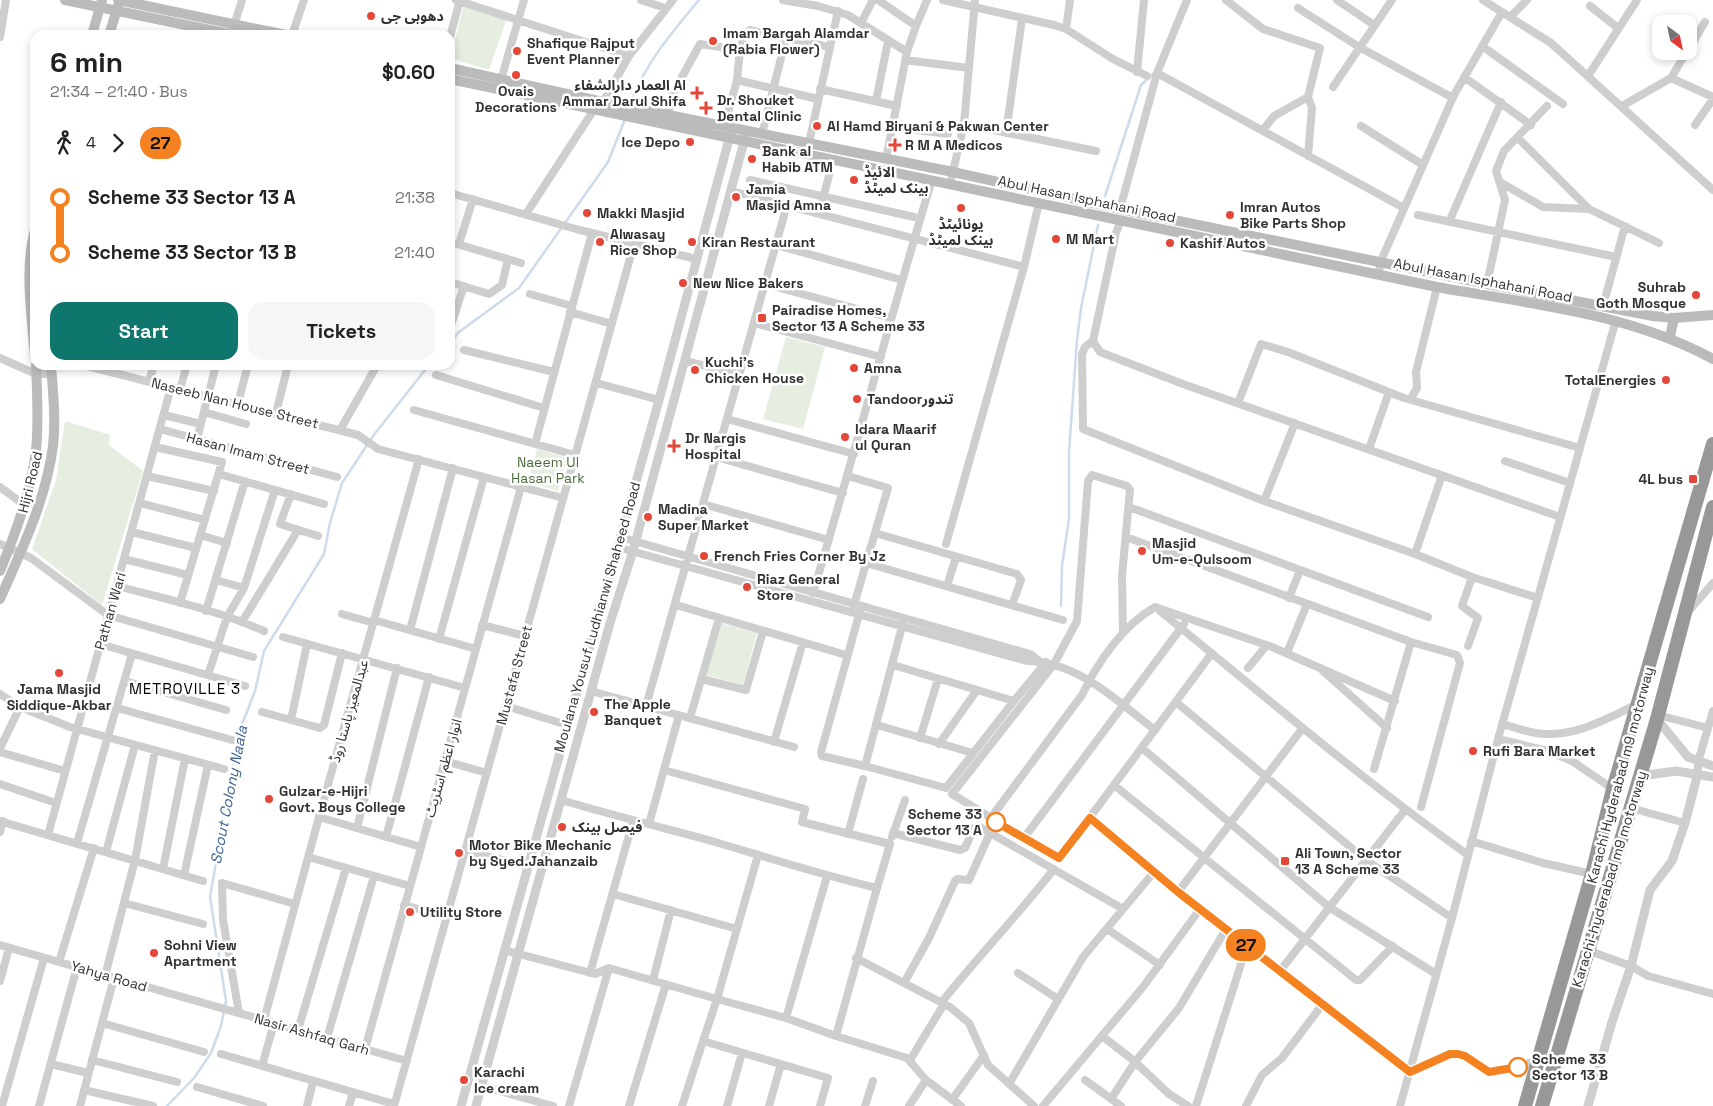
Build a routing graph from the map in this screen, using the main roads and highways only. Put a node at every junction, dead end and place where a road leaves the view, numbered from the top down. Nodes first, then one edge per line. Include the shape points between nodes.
1 (65, 0) edge
2 (119, 0) edge
3 (101, 4) edge
4 (117, 12) junction
5 (93, 30) edge
6 (111, 30) edge
7 (227, 30) edge
8 (229, 30) edge
9 (455, 69) edge
10 (455, 80) edge
11 (600, 107) junction
12 (746, 136) junction
13 (1120, 215) junction
14 (1713, 316) edge
15 (1674, 318) junction
16 (1670, 337) junction
17 (1713, 359) edge
18 (36, 370) edge
19 (51, 370) edge
20 (1713, 444) edge
21 (1713, 507) edge
22 (5, 547) edge
23 (0, 572) edge
24 (0, 599) edge
25 (1525, 1106) edge
26 (1542, 1106) edge

1 - 3 main road
2 - 4 main road
2 - 8 main road
3 - 4 main road
3 - 5 main road
4 - 6 main road
4 - 7 main road
9 - 11 main road, Abul Hasan Isphahani Road
10 - 11 main road, Abul Hasan Isphahani Road
11 - 12 main road, Abul Hasan Isphahani Road via 729,130
12 - 13 main road, Abul Hasan Isphahani Road via 1039,203
12 - 13 main road, Abul Hasan Isphahani Road via 762,134 953,172
13 - 15 main road, Abul Hasan Isphahani Road
13 - 16 main road, Abul Hasan Isphahani Road via 1438,287 1616,320
14 - 15 main road, Abul Hasan Isphahani Road
15 - 16 main road
16 - 17 main road, Abul Hasan Isphahani Road
18 - 22 main road, Hijri Road via 36,452 23,504
19 - 24 main road, Hijri Road via 53,444 50,469 35,518
20 - 25 highway, Karachi Hyderabad m9 motorway
21 - 26 highway, Karachi-hyderabad m9 motorway via 1658,717
22 - 23 main road, Hijri Road

